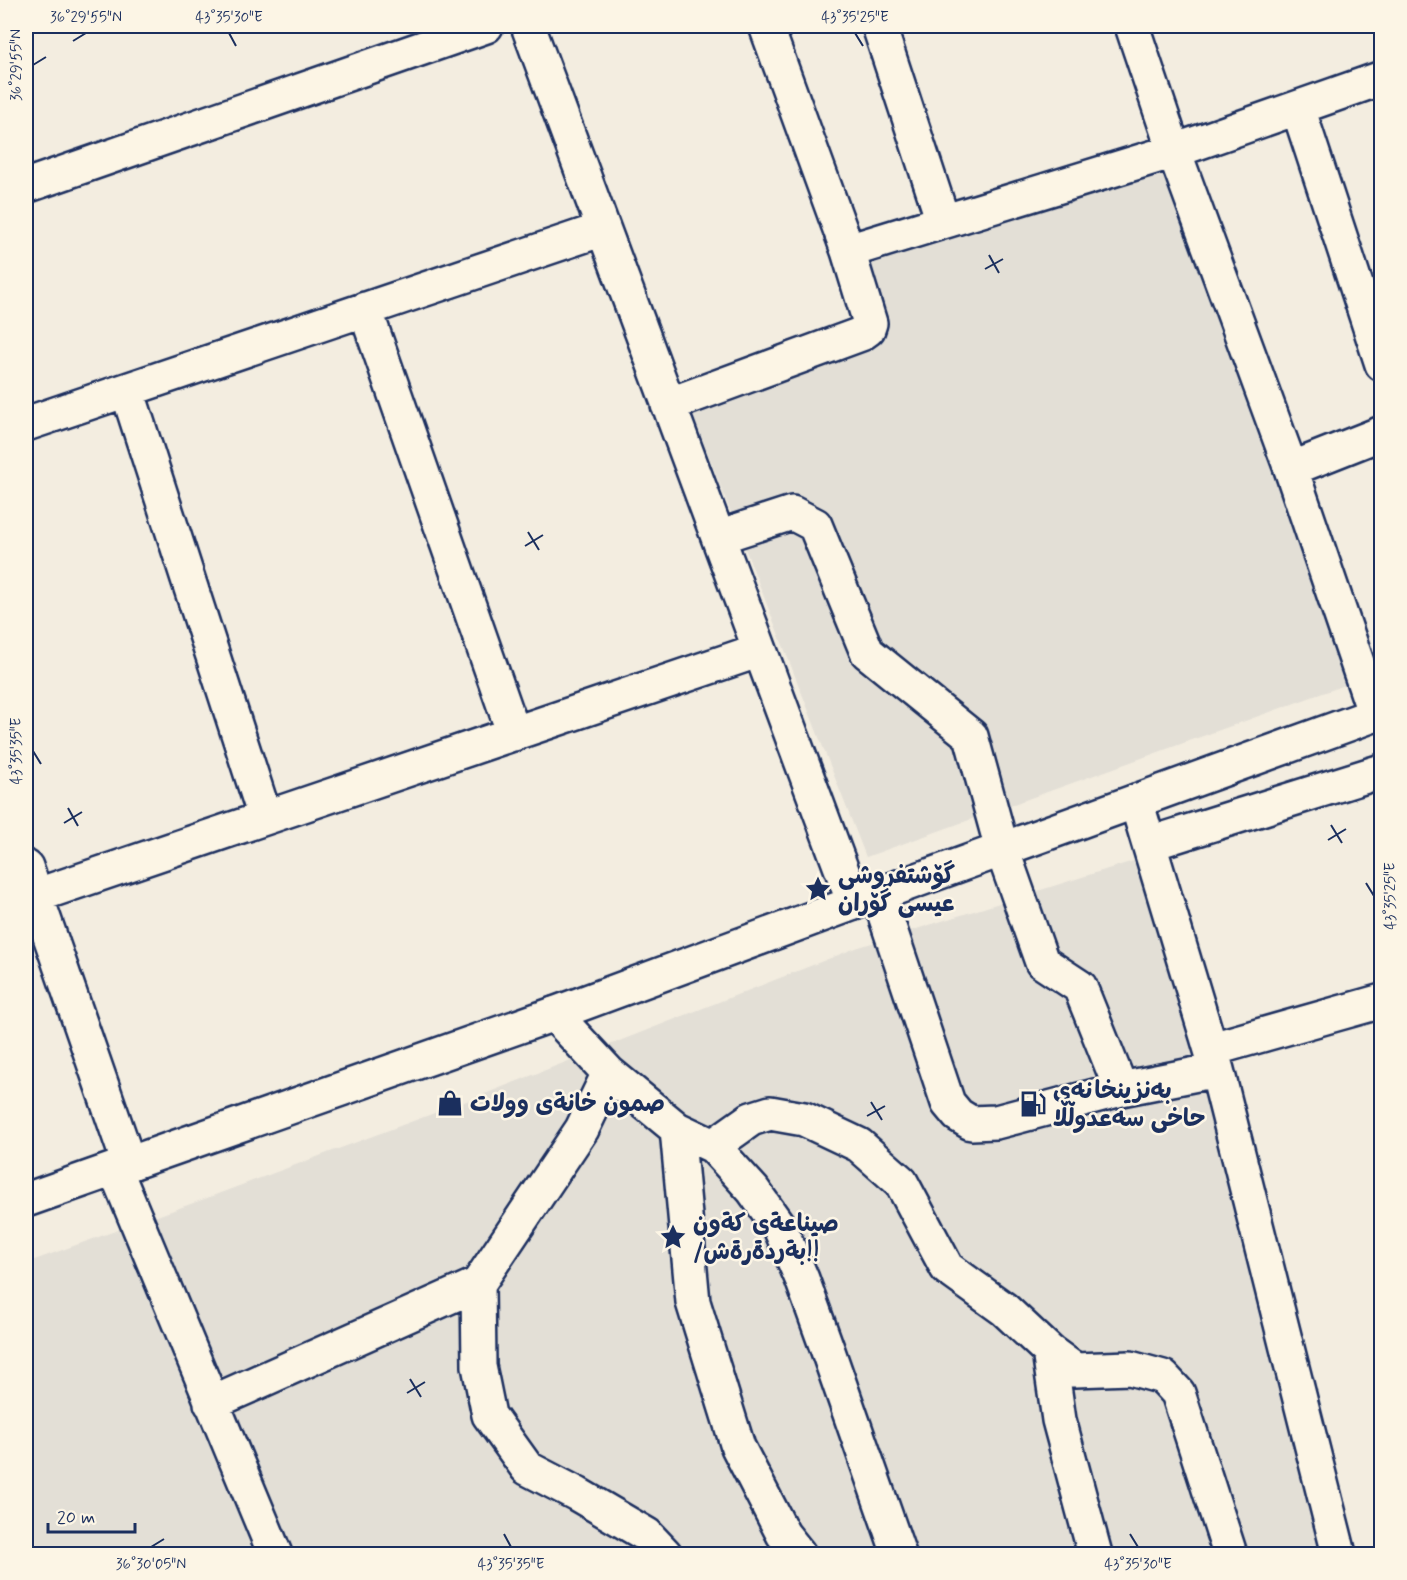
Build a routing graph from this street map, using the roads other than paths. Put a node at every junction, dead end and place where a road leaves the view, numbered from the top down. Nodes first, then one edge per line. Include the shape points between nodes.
1 (486, 26) edge
2 (528, 26) edge
3 (766, 26) edge
4 (879, 26) edge
5 (1132, 26) edge
6 (1382, 78) edge
7 (1298, 108) junction
8 (1174, 151) junction
9 (26, 186) edge
10 (943, 221) junction
11 (603, 229) junction
12 (848, 251) junction
13 (365, 309) junction
14 (1382, 364) edge
15 (127, 390) junction
16 (668, 405) junction
17 (26, 424) edge
18 (1382, 433) edge
19 (1291, 469) junction
20 (718, 537) junction
21 (760, 651) junction
22 (1378, 714) edge
23 (514, 734) junction
24 (1382, 771) edge
25 (1136, 801) junction
26 (265, 817) junction
27 (1149, 844) junction
28 (1002, 849) junction
29 (29, 887) edge
30 (866, 898) junction
31 (1382, 1001) edge
32 (554, 1014) junction
33 (1214, 1059) junction
34 (609, 1073) junction
35 (1121, 1089) junction
36 (677, 1129) junction
37 (713, 1146) junction
38 (122, 1166) junction
39 (26, 1200) edge
40 (478, 1284) junction
41 (1048, 1351) junction
42 (211, 1403) junction
43 (275, 1554) edge
44 (665, 1554) edge
45 (799, 1554) edge
46 (898, 1554) edge
47 (1095, 1554) edge
48 (1230, 1554) edge
49 (1339, 1554) edge

1 - 9 street
2 - 11 street
3 - 12 street
4 - 10 street
5 - 8 street
6 - 7 street
7 - 8 street
7 - 14 street
8 - 10 street
8 - 19 street
10 - 12 street
11 - 13 street
11 - 16 street
12 - 16 street via 870,317 868,329
13 - 15 street
13 - 23 street
15 - 17 street
15 - 26 street
16 - 20 street
18 - 19 street
19 - 22 street
20 - 21 street
20 - 28 street via 792,513 815,525 867,651 971,736
21 - 23 street
21 - 30 street
22 - 25 street
23 - 26 street
24 - 27 street
25 - 27 street
25 - 28 street
26 - 29 street
27 - 33 street
28 - 30 street
28 - 35 street via 1042,962 1080,987
29 - 38 street
30 - 32 street
30 - 35 street via 948,1103 958,1115 971,1123 996,1122
31 - 33 street
32 - 34 street
32 - 38 street
33 - 35 street
33 - 49 street
34 - 36 street
34 - 40 street via 582,1129
36 - 37 street
36 - 45 street via 693,1302 738,1447 783,1534
37 - 41 street via 751,1119 770,1113 804,1119 859,1145 901,1182 947,1268 1004,1309
37 - 46 street via 753,1190 780,1228 802,1279
38 - 39 street
38 - 42 street
40 - 42 street
40 - 44 street via 479,1366 489,1415 527,1468 646,1535
41 - 47 street via 1059,1420
41 - 48 street via 1075,1371 1130,1368 1163,1377 1178,1393
42 - 43 street

